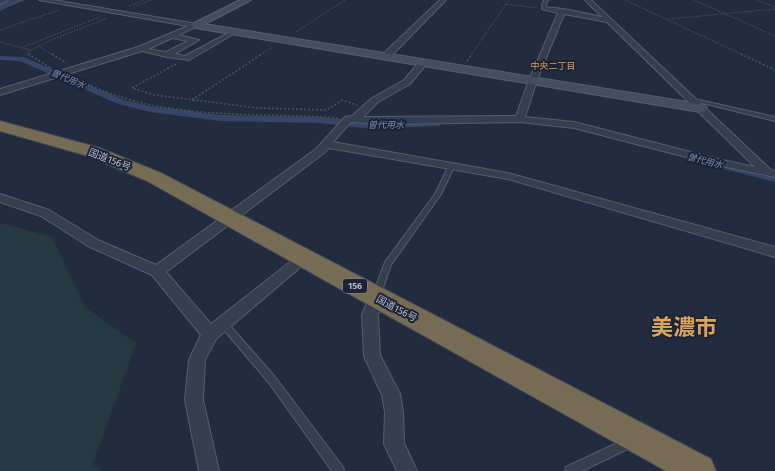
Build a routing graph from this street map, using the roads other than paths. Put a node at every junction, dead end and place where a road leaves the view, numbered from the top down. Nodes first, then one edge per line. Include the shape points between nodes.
1 (5, 0) edge
2 (42, 0) edge
3 (247, 0) edge
4 (443, 0) edge
5 (546, 0) edge
6 (588, 0) edge
7 (0, 2) edge
8 (545, 9) joint
9 (562, 11) junction
10 (609, 20) junction
11 (195, 25) junction
12 (234, 32) junction
13 (173, 36) junction
14 (142, 48) junction
15 (167, 55) junction
16 (386, 56) junction
17 (424, 62) junction
18 (533, 80) junction
19 (0, 92) edge
20 (696, 104) junction
21 (520, 119) junction
22 (775, 119) edge
23 (348, 121) junction
24 (0, 126) edge
25 (326, 144) junction
26 (451, 167) junction
27 (771, 175) edge
28 (0, 198) edge
29 (230, 218) junction
30 (775, 252) edge
31 (304, 258) junction
32 (157, 271) junction
33 (376, 297) junction
34 (223, 322) junction
35 (210, 334) junction
36 (638, 438) junction
37 (209, 471) edge
38 (340, 471) edge
39 (407, 471) edge
40 (570, 471) edge
41 (699, 471) edge

1 - 7 street
2 - 11 street
3 - 11 street
4 - 16 street
5 - 8 lane
6 - 10 street
8 - 9 street
9 - 10 street
9 - 18 street
10 - 20 street
11 - 12 street
11 - 13 street
12 - 15 street via 186,58
12 - 16 street
13 - 14 street
13 - 15 street via 196,40
14 - 15 street
14 - 19 street
16 - 17 street
17 - 18 street
17 - 23 street via 407,82 375,100
18 - 20 street
18 - 21 street
20 - 22 lane
20 - 27 street
21 - 23 street
21 - 27 street via 599,130
23 - 25 street
24 - 29 highway, 国道156号 / 156 via 114,160 154,177
25 - 26 street
25 - 29 street
26 - 30 street via 508,176 555,188
26 - 33 lane via 438,194 388,264
28 - 32 street via 44,213 93,243
29 - 31 highway, 国道156号 / 156
29 - 32 street
31 - 33 highway, 国道156号 / 156
31 - 34 street
32 - 35 street
33 - 36 highway, 国道156号 / 156
33 - 39 street via 370,315 372,356 391,394 394,444
34 - 35 street
34 - 38 lane via 272,380
35 - 37 street via 197,360 194,400
36 - 40 lane
36 - 41 highway, 国道156号 / 156

